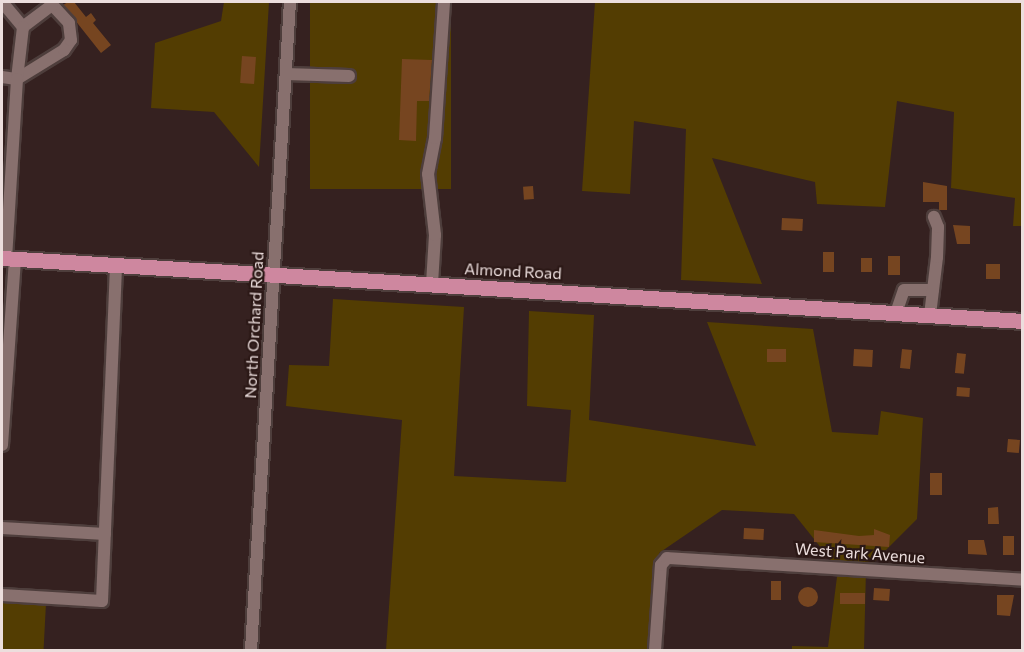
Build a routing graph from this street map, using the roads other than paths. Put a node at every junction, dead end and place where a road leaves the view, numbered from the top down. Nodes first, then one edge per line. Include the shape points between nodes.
1 (2, 2) edge
2 (290, 2) edge
3 (444, 2) edge
4 (54, 3) edge
5 (23, 27) junction
6 (286, 74) junction
7 (349, 76) dead end
8 (2, 77) edge
9 (17, 80) junction
10 (7, 149) edge
11 (934, 217) dead end
12 (7, 259) edge
13 (116, 268) junction
14 (273, 275) junction
15 (432, 284) junction
16 (933, 290) junction
17 (896, 313) junction
18 (930, 315) junction
19 (1023, 321) edge
20 (2, 445) edge
21 (2, 528) edge
22 (105, 534) junction
23 (1023, 580) edge
24 (2, 595) edge
25 (251, 651) edge
26 (655, 651) edge

1 - 5 street
2 - 6 street, North Orchard Road
3 - 15 street via 435,138 428,174 435,235
4 - 5 street
4 - 9 street via 69,23 71,40 64,50
5 - 9 street
6 - 7 street
6 - 14 street, North Orchard Road
8 - 9 street
9 - 10 street
10 - 12 street
11 - 16 street via 938,227
12 - 13 main road, Almond Road
12 - 20 street
13 - 14 main road, Almond Road
13 - 22 street
14 - 15 main road, Almond Road
14 - 25 street, North Orchard Road
15 - 17 main road, Almond Road
16 - 17 street via 904,290
16 - 18 street
17 - 18 main road, Almond Road
18 - 19 main road, Almond Road
21 - 22 street
22 - 24 street via 102,601
23 - 26 street, West Park Avenue via 667,558 662,563

